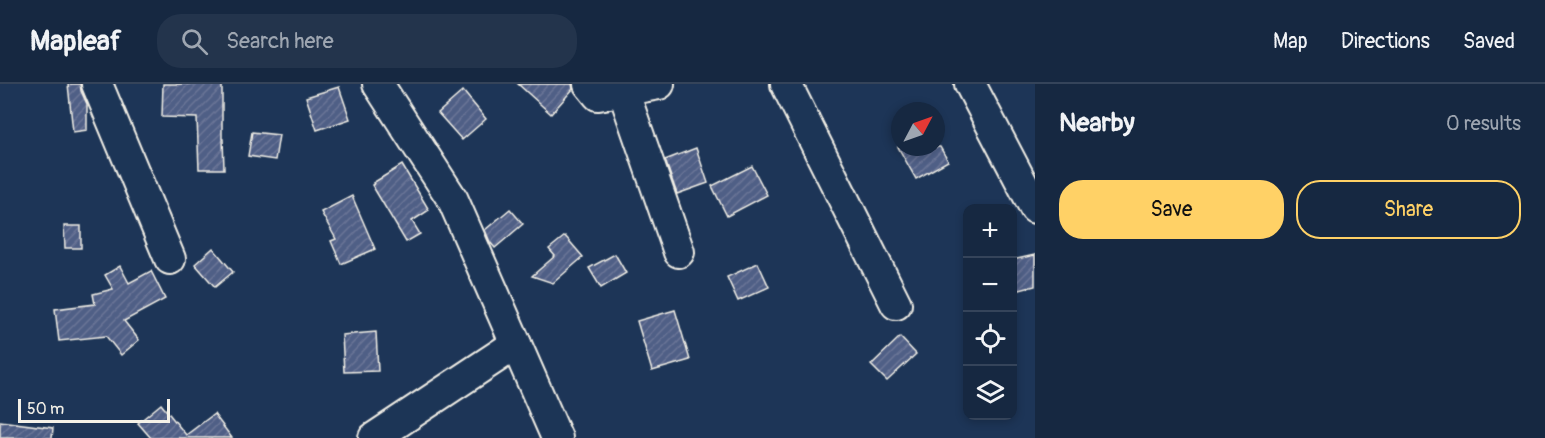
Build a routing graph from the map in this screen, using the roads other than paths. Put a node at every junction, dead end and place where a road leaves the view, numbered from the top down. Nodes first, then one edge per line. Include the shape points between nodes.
1 (97, 84) edge
2 (378, 84) edge
3 (589, 84) edge
4 (659, 84) edge
5 (786, 84) edge
6 (970, 84) edge
7 (623, 90) junction
8 (1035, 208) edge
9 (679, 252) dead end
10 (170, 258) dead end
11 (896, 304) dead end
12 (516, 345) junction
13 (374, 438) edge
14 (557, 438) edge

1 - 10 street
2 - 12 street via 453,200
3 - 7 street via 598,95
4 - 7 street
5 - 11 street
6 - 8 street
7 - 9 street
12 - 13 street
12 - 14 street

